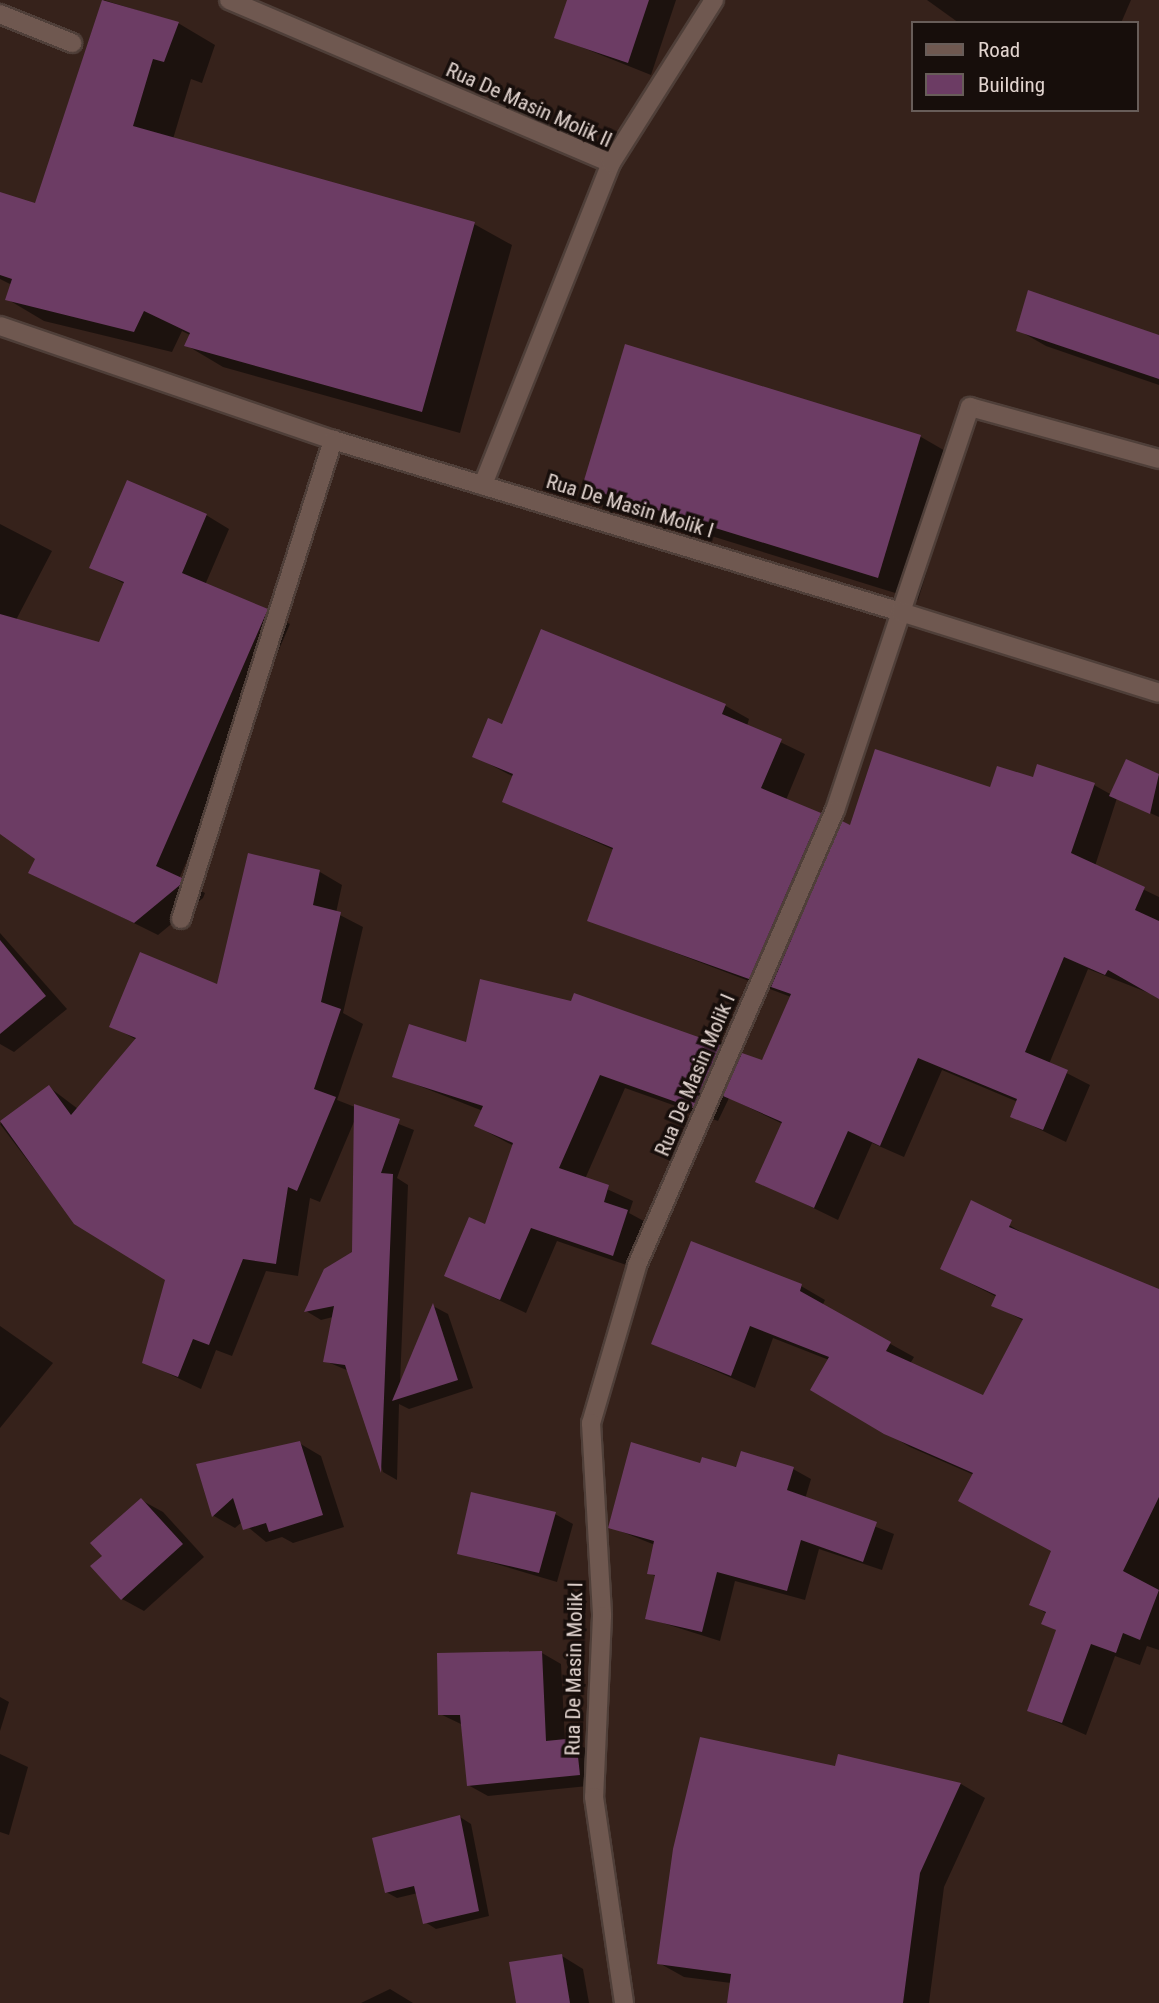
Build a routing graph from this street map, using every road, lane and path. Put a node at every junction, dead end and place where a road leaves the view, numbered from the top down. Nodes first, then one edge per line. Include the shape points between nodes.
1 (229, 0) edge
2 (714, 0) edge
3 (0, 14) edge
4 (72, 43) dead end
5 (611, 163) junction
6 (0, 326) edge
7 (333, 440) junction
8 (1159, 459) edge
9 (482, 485) junction
10 (901, 612) junction
11 (1159, 693) edge
12 (181, 919) dead end
13 (624, 2003) edge

1 - 5 street, Rua De Masin Molik II
2 - 5 street
3 - 4 street
5 - 9 street, Rua De Masin Molik II
6 - 7 street, Rua De Masin Molik I
7 - 9 street, Rua De Masin Molik I
7 - 12 street
8 - 10 street via 970,407
9 - 10 street, Rua De Masin Molik I
10 - 11 street
10 - 13 street, Rua De Masin Molik I via 835,810 637,1266 591,1423 603,1616 594,1797

